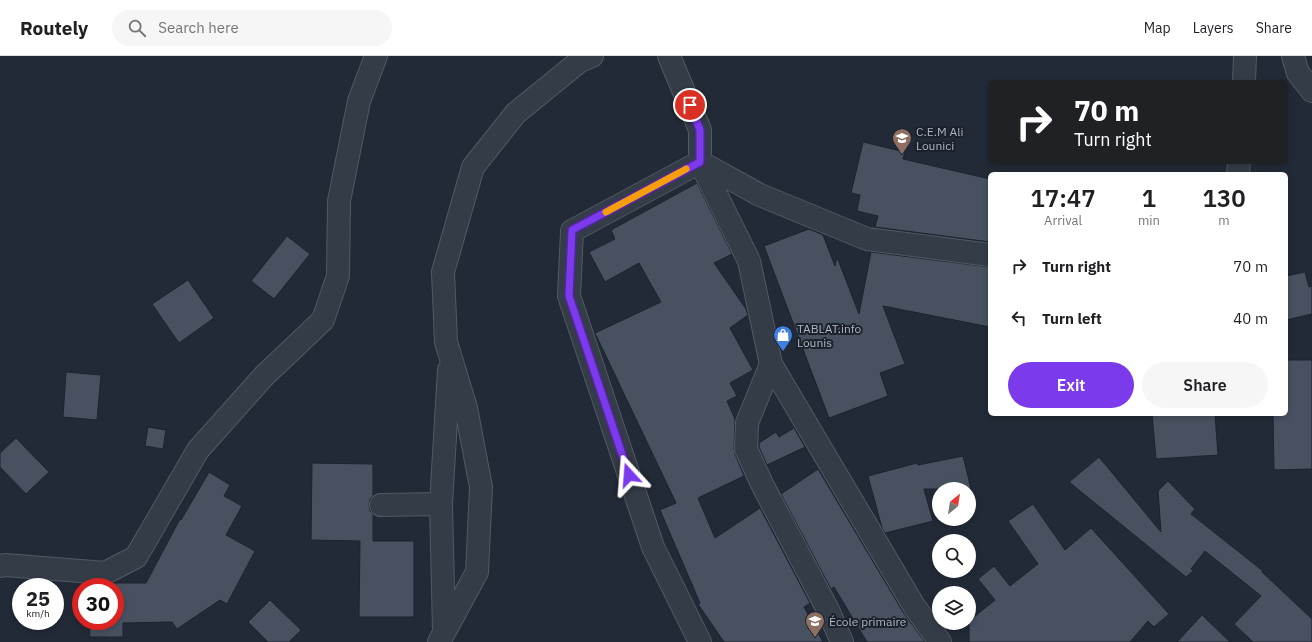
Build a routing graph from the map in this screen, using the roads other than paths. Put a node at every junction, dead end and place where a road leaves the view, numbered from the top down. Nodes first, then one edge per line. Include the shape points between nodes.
1 (376, 56) edge
2 (592, 56) edge
3 (669, 56) edge
4 (1245, 56) edge
5 (1293, 56) edge
6 (1244, 80) edge
7 (1312, 91) edge
8 (700, 162) junction
9 (988, 255) edge
10 (450, 356) junction
11 (771, 364) junction
12 (441, 504) junction
13 (381, 505) dead end
14 (0, 566) edge
15 (441, 637) edge
16 (700, 642) edge
17 (842, 642) edge
18 (940, 642) edge

1 - 14 street via 358,108 339,201 338,276 323,320 264,376 198,450 136,557 105,572
2 - 10 street via 580,61 516,113 473,167 442,272 446,342
3 - 8 street via 700,130
4 - 6 street
5 - 7 street via 1298,73
8 - 9 street via 760,195 867,239
8 - 11 street via 749,261
8 - 16 street via 572,230 569,296 653,547
10 - 12 street
10 - 15 street via 466,408 481,486 477,572
11 - 17 street via 747,423 746,449
11 - 18 street via 914,606
12 - 13 street
12 - 15 street

